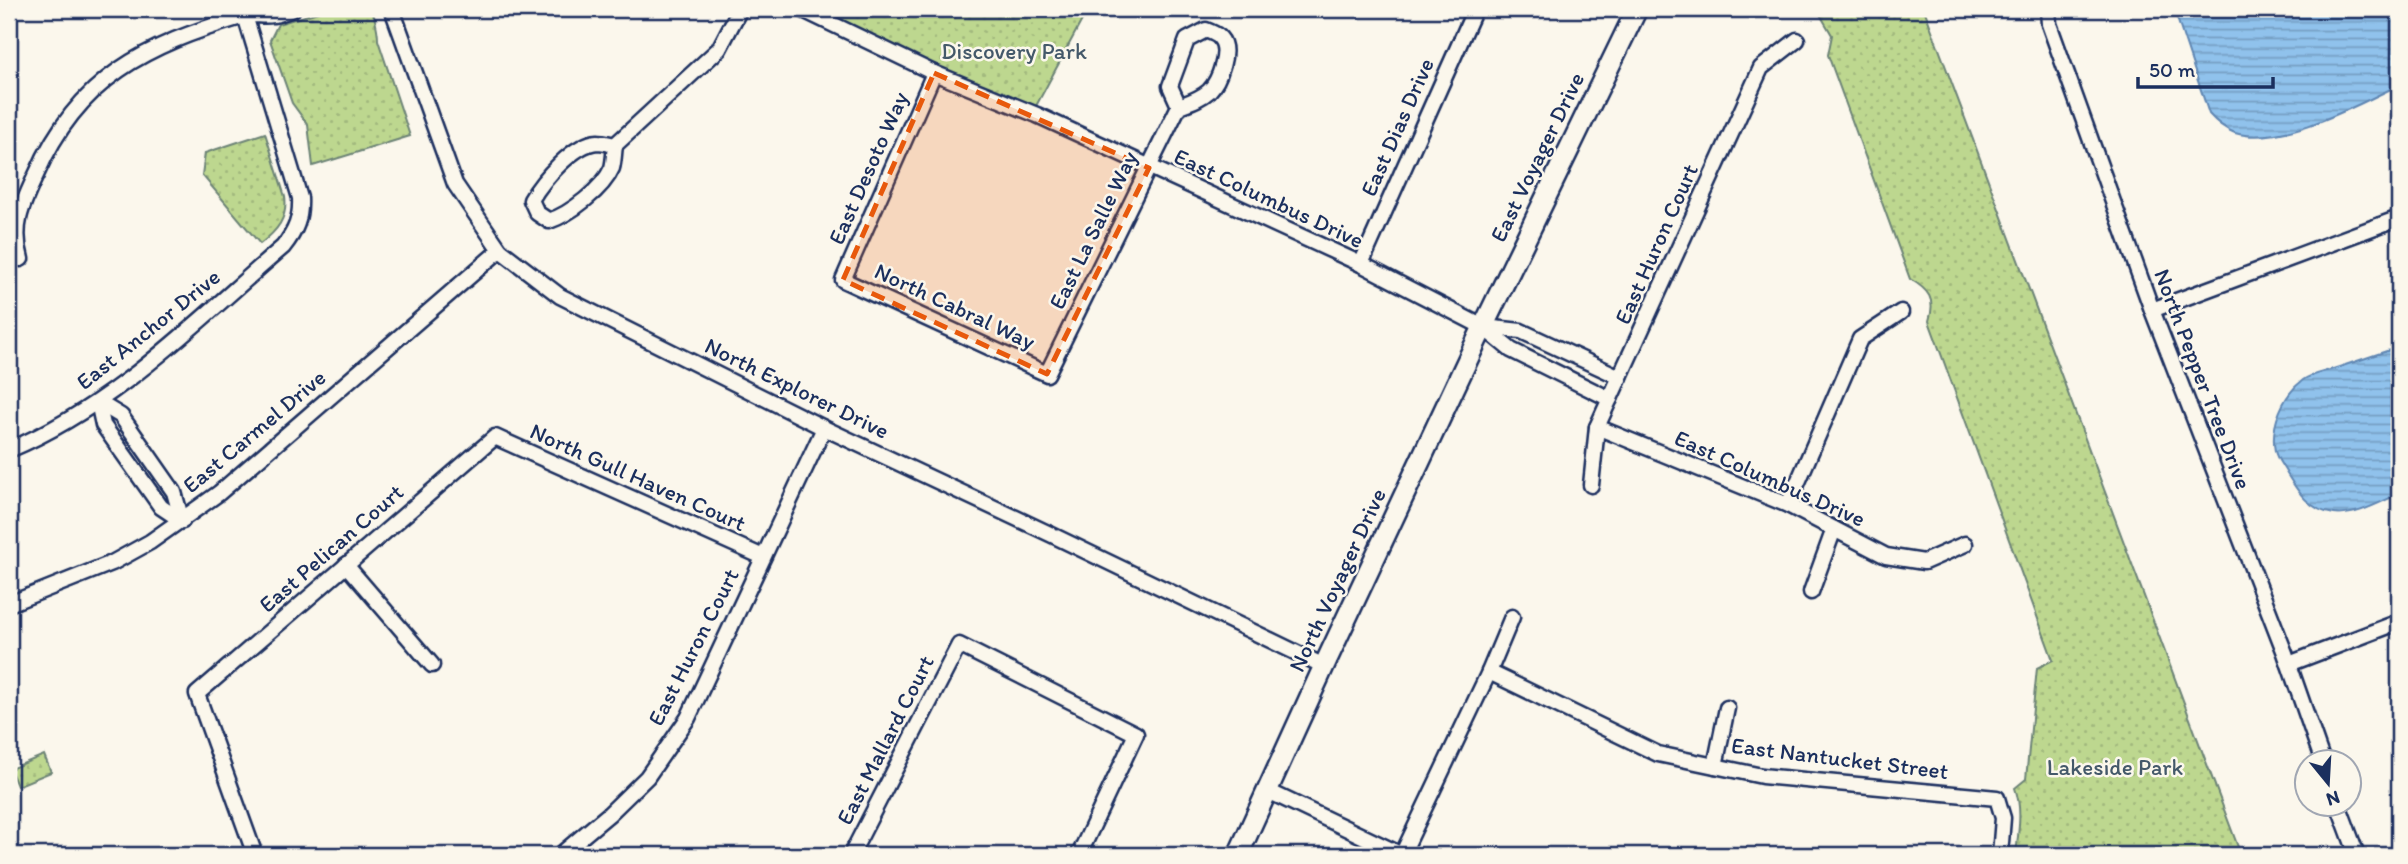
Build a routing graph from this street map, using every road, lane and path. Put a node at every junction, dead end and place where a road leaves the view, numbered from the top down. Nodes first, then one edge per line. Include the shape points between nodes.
1 (293, 9) edge
2 (392, 9) edge
3 (740, 9) edge
4 (801, 9) edge
5 (1475, 9) edge
6 (1637, 9) edge
7 (2048, 9) edge
8 (247, 11) edge
9 (1797, 40) dead end
10 (934, 73) junction
11 (1179, 106) junction
12 (615, 145) junction
13 (1149, 168) junction
14 (2399, 218) edge
15 (500, 250) junction
16 (21, 259) dead end
17 (1361, 264) junction
18 (843, 281) joint
19 (2152, 310) junction
20 (1901, 312) dead end
21 (1483, 327) junction
22 (1047, 374) joint
23 (1620, 377) junction
24 (1610, 399) junction
25 (98, 402) junction
26 (1597, 427) junction
27 (824, 428) junction
28 (495, 437) joint
29 (9, 450) edge
30 (1591, 485) dead end
31 (1788, 505) junction
32 (181, 521) junction
33 (1834, 530) junction
34 (1965, 544) dead end
35 (763, 557) junction
36 (346, 565) junction
37 (1811, 592) dead end
38 (9, 604) edge
39 (1512, 617) dead end
40 (2399, 622) edge
41 (2289, 664) junction
42 (432, 665) dead end
43 (1324, 666) junction
44 (1489, 671) junction
45 (1727, 708) dead end
46 (2318, 748) edge
47 (1715, 766) junction
48 (1268, 791) junction
49 (2343, 818) edge
50 (568, 853) edge
51 (255, 855) edge
52 (851, 855) edge
53 (1079, 855) edge
54 (1238, 855) edge
55 (1402, 855) edge
56 (2000, 855) edge
57 (2357, 855) edge

1 - 8 street via 274,15
2 - 15 street, North Explorer Drive via 455,184
3 - 12 street via 719,49
4 - 10 street, East Columbus Drive
5 - 17 street, East Dias Drive
6 - 21 street, East Voyager Drive
7 - 19 street, North Pepper Tree Drive via 2049,23
8 - 16 street via 147,52 90,91 55,136 27,194 16,229
8 - 25 street, East Anchor Drive via 296,181 301,211 298,222 284,247
9 - 23 street, East Huron Court via 1761,68
10 - 13 street, East Columbus Drive
10 - 18 street, East Desoto Way
11 - 11 street via 1211,89 1222,65 1225,46 1206,30 1186,40 1178,62 1170,86
11 - 13 street, East La Salle Way
12 - 12 street via 598,142 579,148 541,183 531,200 537,213 549,221 561,217 601,186 612,166
13 - 17 street, East Columbus Drive
13 - 22 street, East La Salle Way
14 - 19 street
15 - 27 street, North Explorer Drive via 559,296
15 - 32 street, East Carmel Drive
17 - 21 street, East Columbus Drive
18 - 22 street, North Cabral Way
19 - 41 street, North Pepper Tree Drive
20 - 31 street via 1860,339
21 - 23 street, East Columbus Drive via 1521,331
21 - 24 street, East Columbus Drive via 1511,351
21 - 43 street, North Voyager Drive
23 - 24 street, East Huron Court
24 - 26 street, East Huron Court
25 - 29 street, East Anchor Drive
25 - 32 street via 103,425 161,507
26 - 30 street, East Huron Court
26 - 31 street, East Columbus Drive
27 - 35 street, East Huron Court
27 - 43 street, North Explorer Drive
28 - 35 street, North Gull Haven Court
28 - 36 street, East Pelican Court
31 - 33 street, East Columbus Drive
32 - 38 street, East Carmel Drive via 113,563
33 - 34 street, East Columbus Drive via 1886,556 1924,562
33 - 37 street
35 - 50 street, East Huron Court via 688,718 648,777
36 - 42 street
36 - 51 street, East Pelican Court via 197,694
39 - 44 street
40 - 41 street
41 - 46 street, North Pepper Tree Drive
43 - 48 street, North Voyager Drive
44 - 47 street, East Nantucket Street via 1658,754
44 - 55 street
45 - 47 street
47 - 56 street, East Nantucket Street via 1762,776 1997,798 2003,818
48 - 54 street, North Voyager Drive
48 - 55 street
49 - 57 street
52 - 53 street, East Mallard Court via 959,645 1136,734

